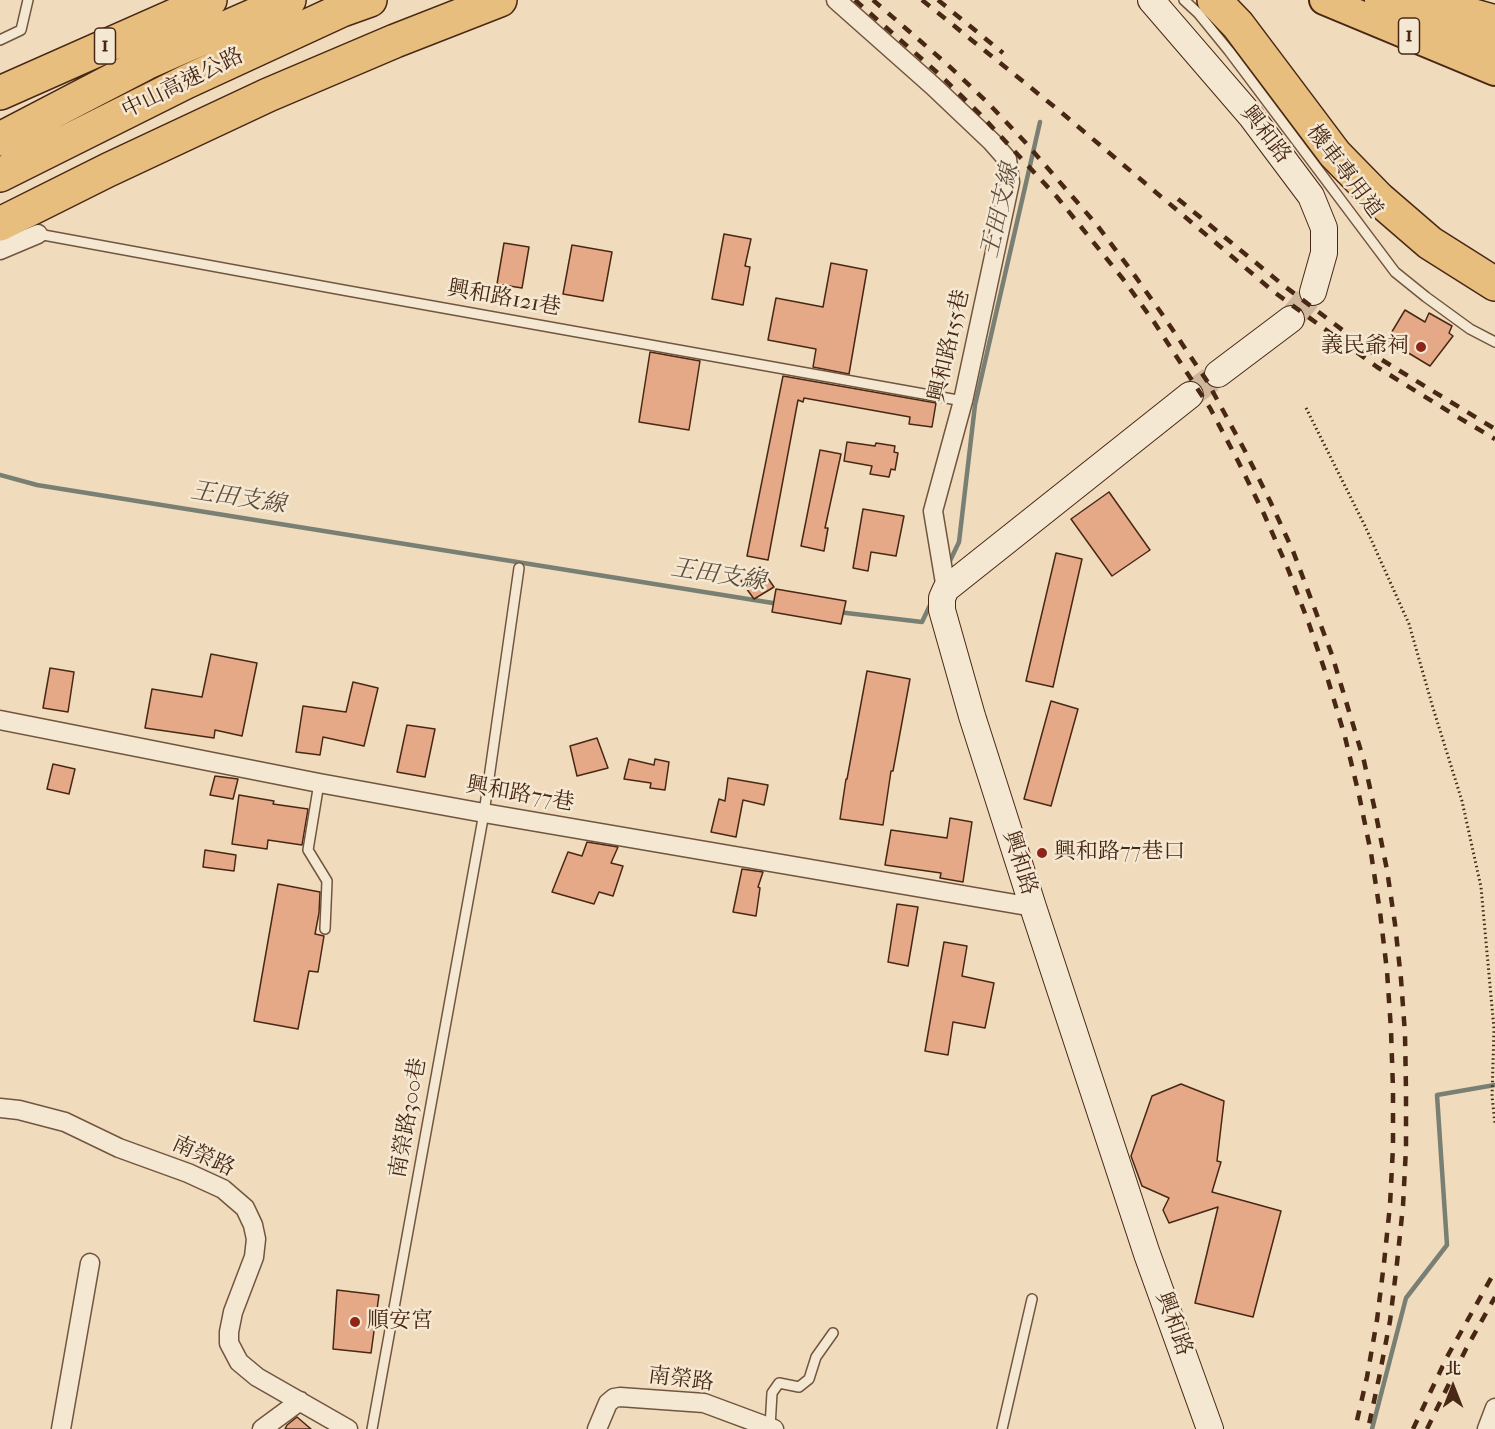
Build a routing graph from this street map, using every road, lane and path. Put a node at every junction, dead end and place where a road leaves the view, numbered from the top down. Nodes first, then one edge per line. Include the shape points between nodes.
1 (28, 0) edge
2 (210, 0) edge
3 (289, 0) edge
4 (370, 0) edge
5 (500, 0) edge
6 (836, 0) edge
7 (1151, 0) edge
8 (1185, 0) edge
9 (1214, 0) edge
10 (1324, 0) edge
11 (1379, 0) edge
12 (1412, 0) edge
13 (1495, 22) edge
14 (0, 40) edge
15 (1495, 51) edge
16 (1495, 72) edge
17 (0, 93) edge
18 (0, 139) edge
19 (0, 175) edge
20 (0, 224) edge
21 (38, 234) joint
22 (0, 250) edge
23 (1492, 281) edge
24 (1313, 292) tunnel mouth
25 (1291, 319) tunnel mouth
26 (1495, 342) edge
27 (1218, 374) tunnel mouth
28 (1190, 395) tunnel mouth
29 (963, 401) junction
30 (1306, 408) dead end
31 (519, 568) dead end
32 (946, 589) junction
33 (0, 720) edge
34 (319, 783) junction
35 (484, 813) junction
36 (1033, 907) junction
37 (325, 929) dead end
38 (0, 1108) edge
39 (1495, 1124) edge
40 (90, 1263) dead end
41 (1032, 1299) dead end
42 (833, 1333) dead end
43 (300, 1401) junction
44 (1495, 1408) edge
45 (772, 1428) edge
46 (60, 1429) edge
47 (262, 1429) edge
48 (348, 1429) edge
49 (372, 1429) edge
50 (597, 1429) edge
51 (1002, 1429) edge
52 (1210, 1429) edge
53 (1487, 1429) edge

1 - 14 lane via 21,30
2 - 17 highway, 1
3 - 18 highway, 中山高速公路 / 1 via 146,63
4 - 19 highway, 中山高速公路 via 186,82
5 - 20 highway via 268,95
6 - 29 street, 興和路155巷 via 1007,159 1010,182
7 - 24 street, 興和路 via 1251,116 1311,196 1324,228 1324,253
8 - 26 lane, 機車專用道 via 1229,51 1395,272 1470,329
9 - 23 highway via 1238,25 1335,154 1371,191 1430,243
10 - 16 main road, 1
11 - 15 main road, 1
12 - 13 highway
21 - 22 street
21 - 29 lane, 興和路121巷
25 - 27 street
28 - 32 street
29 - 32 street, 興和路155巷 via 933,512
30 - 39 path via 1409,624 1462,801 1481,887 1493,1019
31 - 35 lane, 南榮路300巷
32 - 36 street, 興和路 via 942,610
33 - 34 street, 興和路77巷
34 - 35 street, 興和路77巷
34 - 37 lane via 308,850 327,881
35 - 36 street, 興和路77巷
35 - 49 lane, 南榮路300巷
36 - 52 street, 興和路 via 1147,1254
38 - 43 street, 南榮路 via 65,1122 223,1189 245,1208 254,1225 254,1257 233,1312 229,1342 240,1362 257,1377
40 - 46 street
41 - 51 lane
42 - 45 lane via 816,1357 809,1379 799,1387 778,1383 772,1393
43 - 47 street
43 - 48 street, 南榮路
44 - 53 street
45 - 50 street, 南榮路 via 704,1403 620,1397 608,1403

